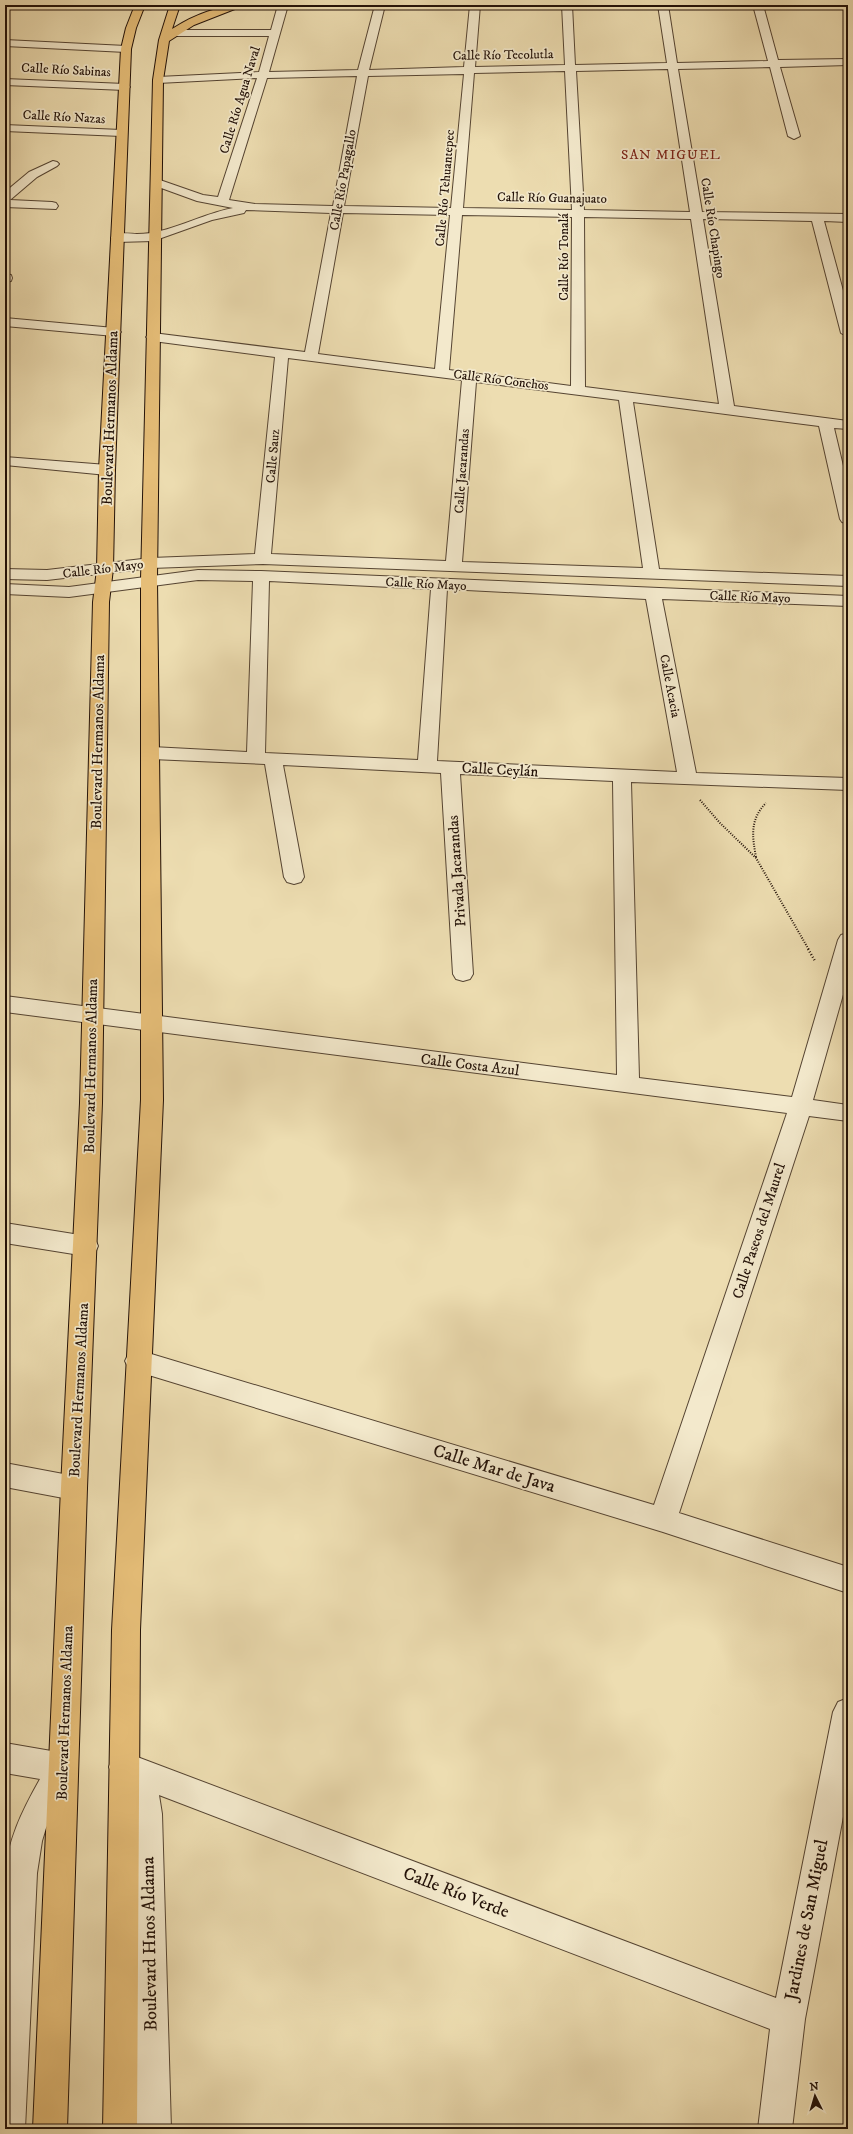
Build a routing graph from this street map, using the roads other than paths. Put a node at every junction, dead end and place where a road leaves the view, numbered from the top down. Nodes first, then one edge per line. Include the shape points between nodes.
1 (11, 5) edge
2 (117, 5) edge
3 (140, 5) edge
4 (175, 5) edge
5 (240, 5) edge
6 (283, 5) edge
7 (380, 5) edge
8 (475, 5) edge
9 (567, 5) edge
10 (663, 5) edge
11 (758, 5) edge
12 (65, 6) junction
13 (123, 21) junction
14 (184, 26) junction
15 (244, 26) dead end
16 (275, 33) junction
17 (168, 36) junction
18 (5, 43) edge
19 (126, 49) junction
20 (848, 62) edge
21 (774, 64) junction
22 (672, 66) junction
23 (572, 68) junction
24 (468, 70) junction
25 (363, 72) junction
26 (263, 75) junction
27 (158, 80) junction
28 (5, 82) edge
29 (125, 87) junction
30 (5, 128) edge
31 (121, 133) junction
32 (794, 136) dead end
33 (54, 164) dead end
34 (158, 183) junction
35 (5, 198) edge
36 (222, 202) junction
37 (5, 203) edge
38 (52, 206) dead end
39 (255, 208) junction
40 (338, 210) junction
41 (458, 211) junction
42 (578, 214) junction
43 (697, 216) junction
44 (817, 218) junction
45 (848, 218) edge
46 (156, 236) junction
47 (117, 238) junction
48 (5, 322) edge
49 (114, 332) junction
50 (848, 333) edge
51 (153, 337) junction
52 (282, 353) junction
53 (311, 356) junction
54 (442, 373) junction
55 (469, 376) junction
56 (578, 390) junction
57 (625, 396) junction
58 (727, 409) junction
59 (825, 422) junction
60 (848, 425) edge
61 (5, 461) edge
62 (107, 470) junction
63 (848, 519) edge
64 (454, 565) junction
65 (262, 568) junction
66 (105, 569) junction
67 (150, 571) junction
68 (5, 574) edge
69 (652, 575) junction
70 (848, 581) edge
71 (439, 585) junction
72 (5, 589) edge
73 (102, 590) junction
74 (653, 594) junction
75 (848, 600) edge
76 (152, 753) junction
77 (265, 758) junction
78 (427, 766) junction
79 (450, 768) junction
80 (622, 776) junction
81 (687, 777) junction
82 (848, 784) edge
83 (294, 877) dead end
84 (848, 940) edge
85 (463, 974) dead end
86 (5, 1004) edge
87 (92, 1014) junction
88 (152, 1024) junction
89 (628, 1086) junction
90 (800, 1108) junction
91 (848, 1113) edge
92 (5, 1233) edge
93 (86, 1246) junction
94 (138, 1361) junction
95 (5, 1475) edge
96 (74, 1488) junction
97 (663, 1520) junction
98 (848, 1580) edge
99 (848, 1712) edge
100 (5, 1758) edge
101 (63, 1768) junction
102 (124, 1768) junction
103 (788, 2019) junction
104 (8, 2129) edge
105 (50, 2129) edge
106 (120, 2129) edge
107 (154, 2129) edge
108 (775, 2129) edge

1 - 12 main road
2 - 12 main road
3 - 13 main road, Boulevard Hermanos Aldama
4 - 17 main road
5 - 14 main road via 210,14
6 - 16 street, Calle Río Agua Naval
7 - 25 street, Calle Río Papagallo
8 - 24 street, Calle Río Tehuantepec
9 - 23 street, Calle Río Tonalá
10 - 22 street, Calle Río Chapingo
11 - 21 street
12 - 13 main road via 94,10
13 - 19 main road, Boulevard Hermanos Aldama
14 - 15 street
14 - 17 main road
16 - 17 street
16 - 26 street, Calle Río Agua Naval
17 - 27 main road
18 - 19 street
19 - 29 main road, Boulevard Hermanos Aldama
20 - 21 street, Calle Río Tecolutla
21 - 22 street, Calle Río Tecolutla
21 - 32 street
22 - 23 street, Calle Río Tecolutla
22 - 43 street, Calle Río Chapingo
23 - 24 street, Calle Río Tecolutla
23 - 42 street, Calle Río Tonalá
24 - 25 street, Calle Río Tecolutla
24 - 41 street, Calle Río Tehuantepec
25 - 26 street, Calle Río Tecolutla
25 - 40 street, Calle Río Papagallo
26 - 27 street, Calle Río Tecolutla
26 - 36 street, Calle Río Agua Naval
27 - 34 main road
28 - 29 street, Calle Río Sabinas
29 - 31 main road, Boulevard Hermanos Aldama
30 - 31 street, Calle Río Nazas
31 - 47 main road, Boulevard Hermanos Aldama
33 - 35 street via 29,175
34 - 36 street, Calle Río Guanajuato
34 - 46 main road
36 - 39 street, Calle Río Guanajuato
37 - 38 street
39 - 40 street, Calle Río Guanajuato
39 - 46 street, Calle Río Guanajuato via 222,213
40 - 41 street, Calle Río Guanajuato
40 - 53 street, Calle Río Papagallo
41 - 42 street, Calle Río Guanajuato
41 - 54 street, Calle Río Tehuantepec
42 - 43 street, Calle Río Guanajuato
42 - 56 street, Calle Río Tonalá
43 - 44 street, Calle Río Guanajuato
43 - 58 street, Calle Río Chapingo
44 - 45 street, Calle Río Guanajuato
44 - 50 street
46 - 47 street, Calle Río Guanajuato
46 - 51 main road
47 - 49 main road, Boulevard Hermanos Aldama
48 - 49 street
49 - 62 main road, Boulevard Hermanos Aldama
51 - 52 street, Calle Río Conchos
51 - 67 main road
52 - 53 street, Calle Río Conchos
52 - 65 street, Calle Sauz
53 - 54 street, Calle Río Conchos
54 - 55 street, Calle Río Conchos
55 - 56 street, Calle Río Conchos
55 - 64 street, Calle Jacarandas
56 - 57 street, Calle Río Conchos
57 - 58 street, Calle Río Conchos
57 - 69 street
58 - 59 street, Calle Río Conchos
59 - 60 street, Calle Río Conchos
59 - 63 street
61 - 62 street
62 - 66 main road, Boulevard Hermanos Aldama
64 - 65 street, Calle Río Mayo
64 - 69 street, Calle Río Mayo
65 - 67 street, Calle Río Mayo via 198,575
65 - 71 street, Calle Río Mayo
65 - 77 street, Calle Sauz
66 - 67 street, Calle Río Mayo
66 - 68 street, Calle Río Mayo via 47,575
66 - 73 main road, Boulevard Hermanos Aldama
67 - 73 street, Calle Río Mayo
67 - 76 main road
69 - 70 street, Calle Río Mayo
71 - 74 street, Calle Río Mayo
71 - 78 street
72 - 73 street, Calle Río Mayo via 69,592
73 - 87 main road, Boulevard Hermanos Aldama
74 - 75 street, Calle Río Mayo
74 - 81 street, Calle Acacia
76 - 77 street, Calle Ceylán
76 - 88 main road
77 - 78 street, Calle Ceylán
77 - 83 street, Calle Sauz
78 - 79 street, Calle Ceylán
79 - 80 street, Calle Ceylán
79 - 85 street, Privada Jacarandas
80 - 81 street, Calle Ceylán
80 - 89 street
81 - 82 street, Calle Ceylán
84 - 90 street, Calle Paseos del Maurel
86 - 87 street, Calle Costa Azul
87 - 88 street, Calle Costa Azul
87 - 93 main road, Boulevard Hermanos Aldama
88 - 89 street, Calle Costa Azul
88 - 94 main road via 152,1100
89 - 90 street, Calle Costa Azul
90 - 91 street, Calle Costa Azul
90 - 97 street, Calle Paseos del Maurel
92 - 93 street
93 - 96 main road, Boulevard Hermanos Aldama
94 - 97 street, Calle Mar de Java
94 - 102 main road via 126,1630
95 - 96 street
96 - 101 main road, Boulevard Hermanos Aldama
97 - 98 street, Calle Mar de Java
99 - 103 street, Jardines de San Miguel
100 - 101 street
101 - 104 street via 34,1820 26,1841 23,1860
101 - 105 main road, Boulevard Hermanos Aldama
102 - 103 street, Calle Río Verde
102 - 106 main road
102 - 107 street, Boulevard Hnos Aldama via 139,1783 146,1797
103 - 108 street, Jardines de San Miguel

